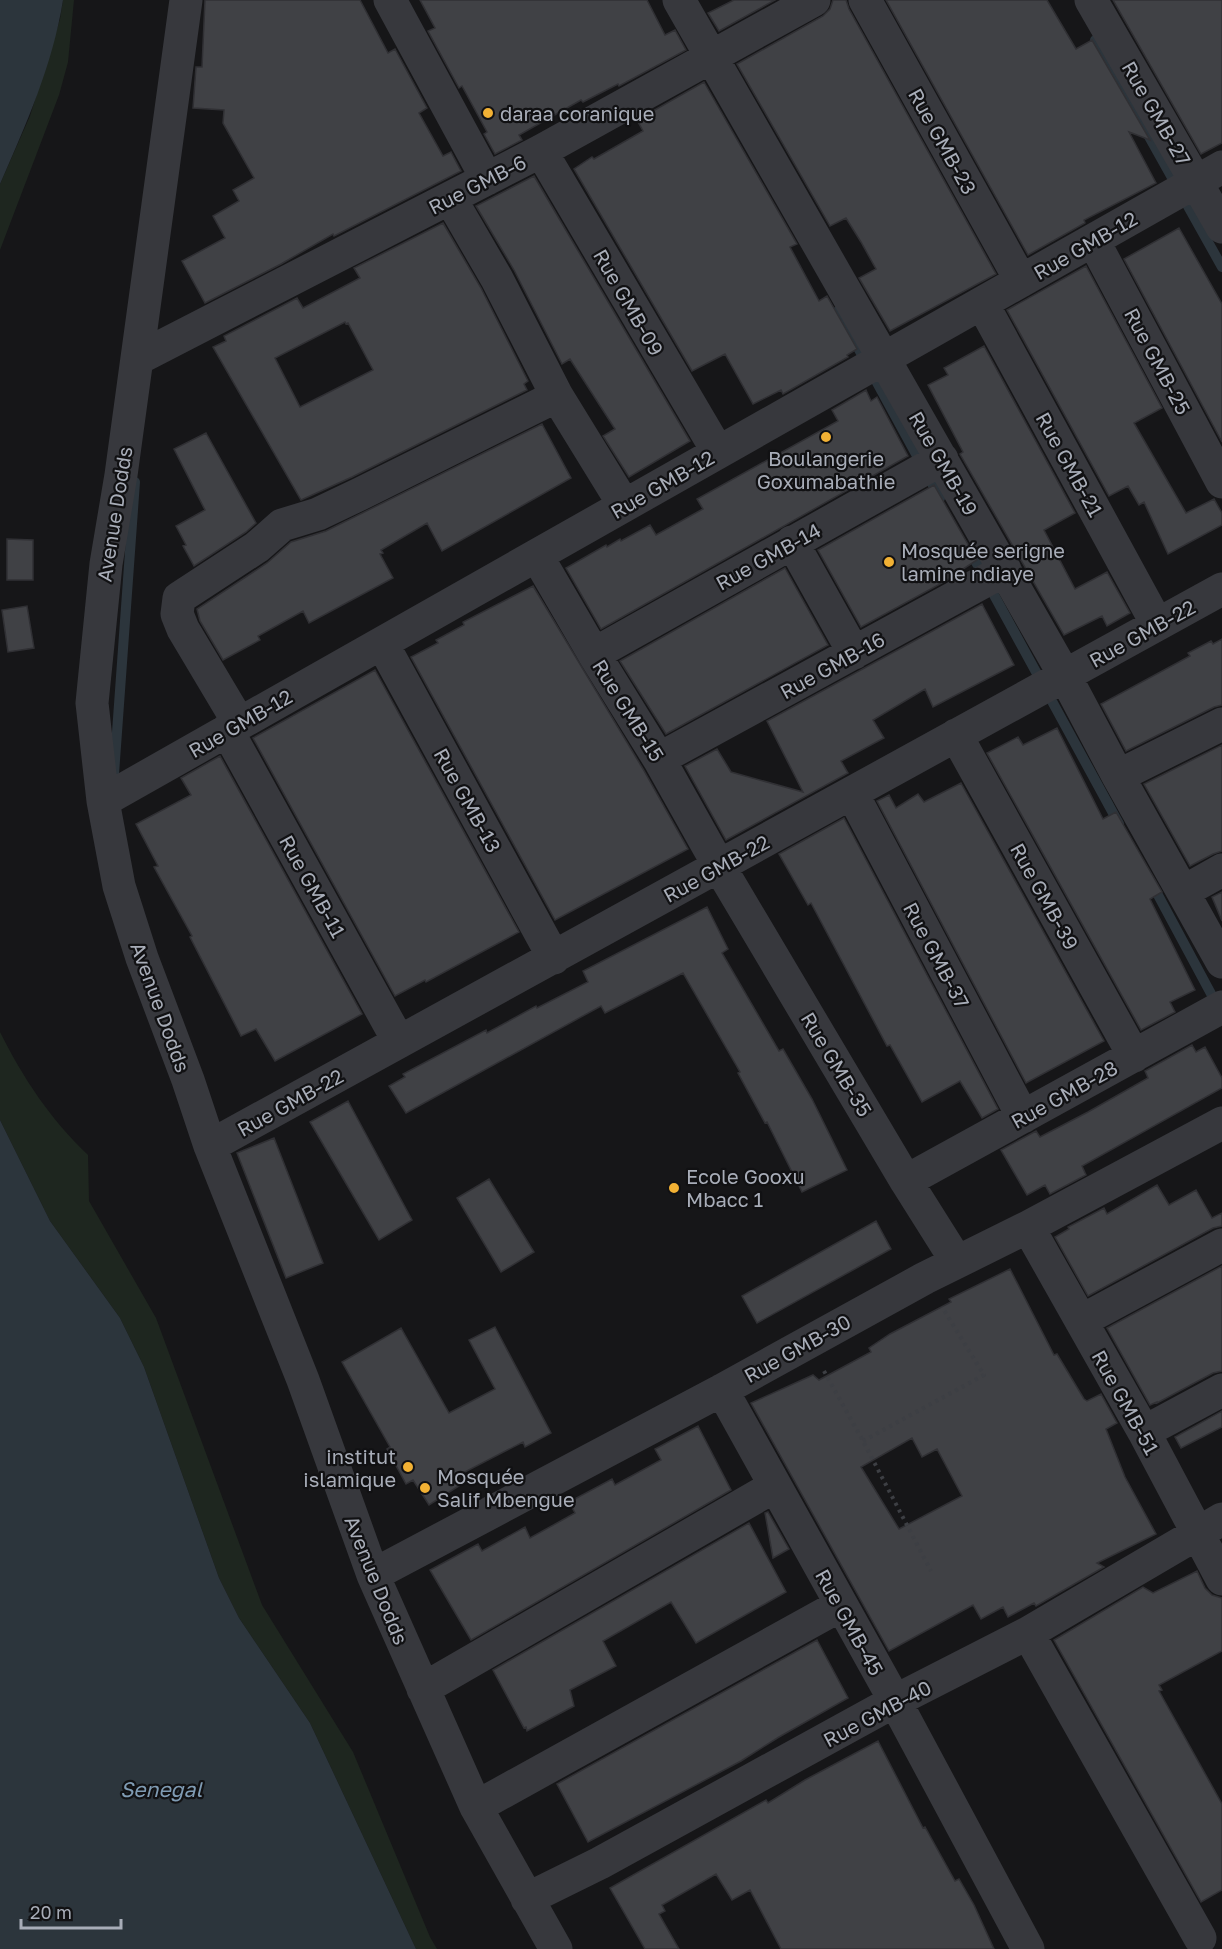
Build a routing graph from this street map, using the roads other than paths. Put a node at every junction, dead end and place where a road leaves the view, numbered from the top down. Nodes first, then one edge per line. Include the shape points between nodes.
1 (186, 0) edge
2 (390, 0) edge
3 (679, 0) edge
4 (814, 0) edge
5 (865, 0) edge
6 (1091, 0) edge
7 (710, 56) junction
8 (541, 151) junction
9 (1209, 174) edge
10 (487, 179) junction
11 (450, 198) junction
12 (1222, 227) edge
13 (1093, 240) junction
14 (1021, 281) junction
15 (982, 303) junction
16 (885, 358) junction
17 (137, 359) junction
18 (557, 396) junction
19 (718, 452) junction
20 (942, 459) junction
21 (1222, 482) edge
22 (624, 505) junction
23 (792, 542) junction
24 (537, 556) junction
25 (1005, 570) junction
26 (1222, 589) edge
27 (1157, 624) junction
28 (382, 643) junction
29 (854, 653) junction
30 (594, 654) junction
31 (1065, 676) junction
32 (1222, 724) edge
33 (233, 727) junction
34 (956, 735) junction
35 (659, 759) junction
36 (1118, 776) junction
37 (852, 792) junction
38 (103, 801) junction
39 (719, 866) junction
40 (1222, 870) edge
41 (1183, 892) junction
42 (554, 958) junction
43 (1222, 962) edge
44 (1222, 1007) edge
45 (399, 1042) junction
46 (1134, 1056) junction
47 (1023, 1117) junction
48 (1222, 1123) edge
49 (210, 1146) junction
50 (906, 1181) junction
51 (1028, 1227) junction
52 (1222, 1245) edge
53 (957, 1262) junction
54 (1081, 1321) junction
55 (722, 1390) junction
56 (1222, 1390) edge
57 (1144, 1432) junction
58 (775, 1486) junction
59 (1209, 1526) edge
60 (373, 1575) junction
61 (1222, 1579) edge
62 (841, 1605) junction
63 (1028, 1633) junction
64 (423, 1689) junction
65 (895, 1701) junction
66 (476, 1807) junction
67 (527, 1899) junction
68 (1201, 1938) edge
69 (556, 1949) edge
70 (1028, 1949) edge

1 - 17 street, Avenue Dodds
2 - 10 street
3 - 7 street, Rue GMB-19
4 - 7 street, Rue GMB-6
5 - 14 street, Rue GMB-23
6 - 9 street, Rue GMB-27
7 - 8 street, Rue GMB-6
7 - 16 street, Rue GMB-19
8 - 10 street, Rue GMB-6
8 - 19 street, Rue GMB-09
9 - 12 street, Rue GMB-27
9 - 13 street, Rue GMB-12
10 - 11 street, Rue GMB-6
11 - 17 street, Rue GMB-6
11 - 18 street
13 - 14 street, Rue GMB-12
13 - 21 street, Rue GMB-25
14 - 15 street, Rue GMB-12
15 - 16 street, Rue GMB-12
15 - 27 street, Rue GMB-21
16 - 19 street, Rue GMB-12
16 - 20 street, Rue GMB-19
17 - 38 street, Avenue Dodds via 106,564 92,703
18 - 22 street
18 - 33 street, Rue GMB-11 via 318,514 282,525 257,547 179,598 177,614 183,629
19 - 22 street, Rue GMB-12
20 - 23 street, Rue GMB-14
20 - 25 street, Rue GMB-19
22 - 24 street, Rue GMB-12
23 - 29 street
23 - 30 street, Rue GMB-14
24 - 28 street, Rue GMB-12
24 - 30 street, Rue GMB-15
25 - 29 street, Rue GMB-16
25 - 31 street, Rue GMB-19
26 - 27 street, Rue GMB-22
27 - 31 street, Rue GMB-22
28 - 33 street, Rue GMB-12
28 - 42 street, Rue GMB-13
29 - 35 street, Rue GMB-16
30 - 35 street, Rue GMB-15
31 - 34 street, Rue GMB-22
31 - 36 street, Rue GMB-19
32 - 36 street
33 - 38 street, Rue GMB-12
33 - 45 street, Rue GMB-11
34 - 37 street, Rue GMB-22
34 - 46 street, Rue GMB-39
35 - 39 street, Rue GMB-15
36 - 41 street, Rue GMB-19
37 - 39 street, Rue GMB-22
37 - 47 street, Rue GMB-37
38 - 49 street, Avenue Dodds via 119,886
39 - 42 street, Rue GMB-22
39 - 50 street, Rue GMB-35
40 - 41 street
41 - 43 street, Rue GMB-19
42 - 45 street, Rue GMB-22
44 - 46 street, Rue GMB-28
45 - 49 street, Rue GMB-22
46 - 47 street, Rue GMB-28
47 - 50 street, Rue GMB-28
48 - 51 street, Rue GMB-30
49 - 60 street, Avenue Dodds via 303,1380
50 - 53 street, Rue GMB-35
51 - 53 street, Rue GMB-30
51 - 54 street, Rue GMB-51
52 - 54 street
53 - 55 street, Rue GMB-30
54 - 57 street, Rue GMB-51
55 - 58 street, Rue GMB-45
55 - 60 street, Rue GMB-30
56 - 57 street
57 - 59 street, Rue GMB-51
58 - 62 street, Rue GMB-45
58 - 64 street
59 - 61 street, Rue GMB-51
59 - 63 street, Rue GMB-40
60 - 64 street, Avenue Dodds
62 - 65 street, Rue GMB-45
62 - 66 street
63 - 65 street, Rue GMB-40
63 - 68 street
64 - 66 street, Avenue Dodds
65 - 67 street, Rue GMB-40 via 677,1822
65 - 70 street, Rue GMB-45
66 - 67 street, Avenue Dodds
67 - 69 street, Avenue Dodds

